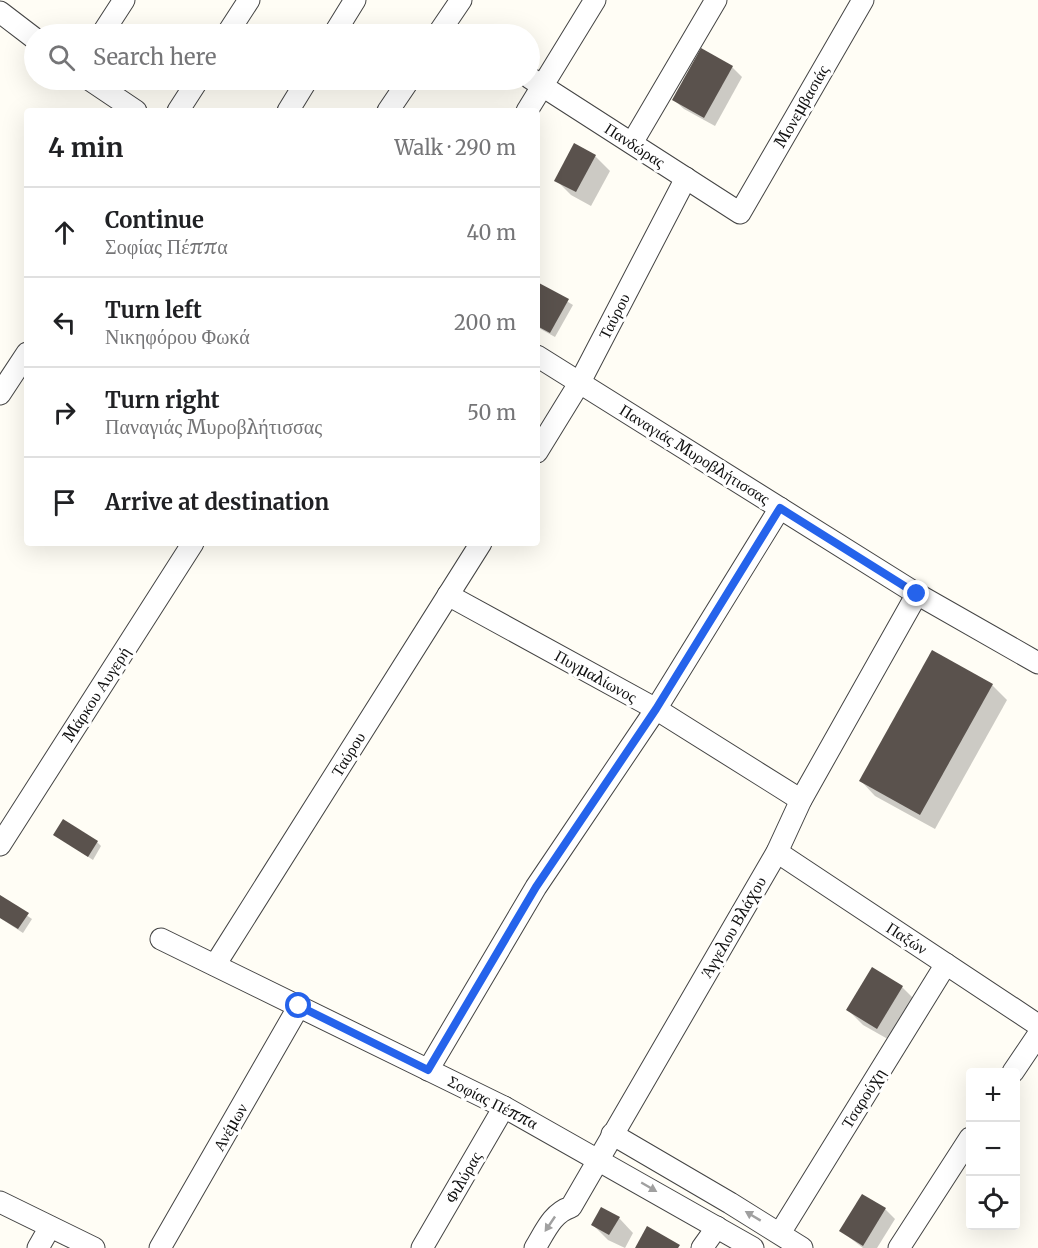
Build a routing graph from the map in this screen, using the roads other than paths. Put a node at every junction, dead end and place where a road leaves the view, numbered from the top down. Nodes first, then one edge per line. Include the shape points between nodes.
1 (124, 0) edge
2 (249, 0) edge
3 (355, 0) edge
4 (461, 0) edge
5 (595, 0) edge
6 (716, 0) edge
7 (863, 0) edge
8 (0, 12) edge
9 (108, 24) edge
10 (233, 24) edge
11 (340, 24) edge
12 (451, 24) edge
13 (24, 30) edge
14 (540, 76) edge
15 (540, 85) edge
16 (105, 90) edge
17 (192, 90) edge
18 (301, 90) edge
19 (402, 90) edge
20 (534, 90) edge
21 (132, 108) edge
22 (180, 108) edge
23 (290, 108) edge
24 (390, 108) edge
25 (528, 108) edge
26 (632, 143) junction
27 (686, 178) junction
28 (740, 213) joint
29 (24, 358) edge
30 (540, 358) edge
31 (580, 382) junction
32 (0, 394) edge
33 (540, 447) edge
34 (780, 508) junction
35 (191, 546) edge
36 (479, 546) edge
37 (917, 594) junction
38 (448, 595) junction
39 (1038, 663) edge
40 (656, 709) junction
41 (801, 800) junction
42 (0, 845) edge
43 (777, 852) junction
44 (161, 939) dead end
45 (946, 964) junction
46 (215, 965) junction
47 (299, 1006) junction
48 (1038, 1025) edge
49 (1038, 1035) edge
50 (1017, 1068) edge
51 (428, 1070) junction
52 (504, 1107) junction
53 (612, 1134) junction
54 (966, 1144) edge
55 (598, 1158) junction
56 (0, 1202) edge
57 (50, 1227) junction
58 (717, 1227) junction
59 (780, 1233) junction
60 (38, 1248) edge
61 (94, 1248) edge
62 (160, 1248) edge
63 (422, 1248) edge
64 (535, 1248) edge
65 (702, 1248) edge
66 (753, 1248) edge
67 (802, 1248) edge
68 (899, 1248) edge

1 - 9 street
2 - 10 street
3 - 11 street
4 - 12 street
5 - 14 street
6 - 26 street
7 - 28 street, Μονεμβασιάς
8 - 13 street
15 - 26 street, Πανδώρας
16 - 21 street
17 - 22 street
18 - 23 street
19 - 24 street
20 - 25 street
26 - 27 street, Πανδώρας
27 - 28 street, Πανδώρας
27 - 31 street, Ταύρου
29 - 32 street
30 - 31 street, Παναγιάς Μυροβλήτισσας
31 - 33 street, Ταύρου
31 - 34 street, Παναγιάς Μυροβλήτισσας
34 - 37 street, Παναγιάς Μυροβλήτισσας
34 - 40 street
35 - 42 street, Μάρκου Αυγερή
36 - 38 street, Ταύρου
37 - 39 street, Παναγιάς Μυροβλήτισσας
37 - 41 street, Άγγελου Βλάχου
38 - 40 street, Πυγμαλίωνος
38 - 46 street, Ταύρου
40 - 41 street, Πυγμαλίωνος
40 - 51 street via 536,887
41 - 43 street, Άγγελου Βλάχου
43 - 45 street, Παξών
43 - 53 street, Άγγελου Βλάχου
44 - 46 street, Σοφίας Πέππα
45 - 48 street, Παξών
45 - 59 street, Τσαρούχη
46 - 47 street, Σοφίας Πέππα
47 - 51 street, Σοφίας Πέππα
47 - 62 street, Ανέμων
49 - 50 street
51 - 52 street, Σοφίας Πέππα
52 - 55 street, Σοφίας Πέππα
52 - 63 street, Φιλύρας
53 - 55 street, Άγγελου Βλάχου
59 -> 53 street
54 - 68 street
55 -> 58 street, Σοφίας Πέππα
55 -> 64 street, Άγγελου Βλάχου via 571,1207 553,1218
56 - 57 street
57 - 60 street
57 - 61 street
58 - 65 street
58 - 66 street, Σοφίας Πέππα
59 - 67 street

